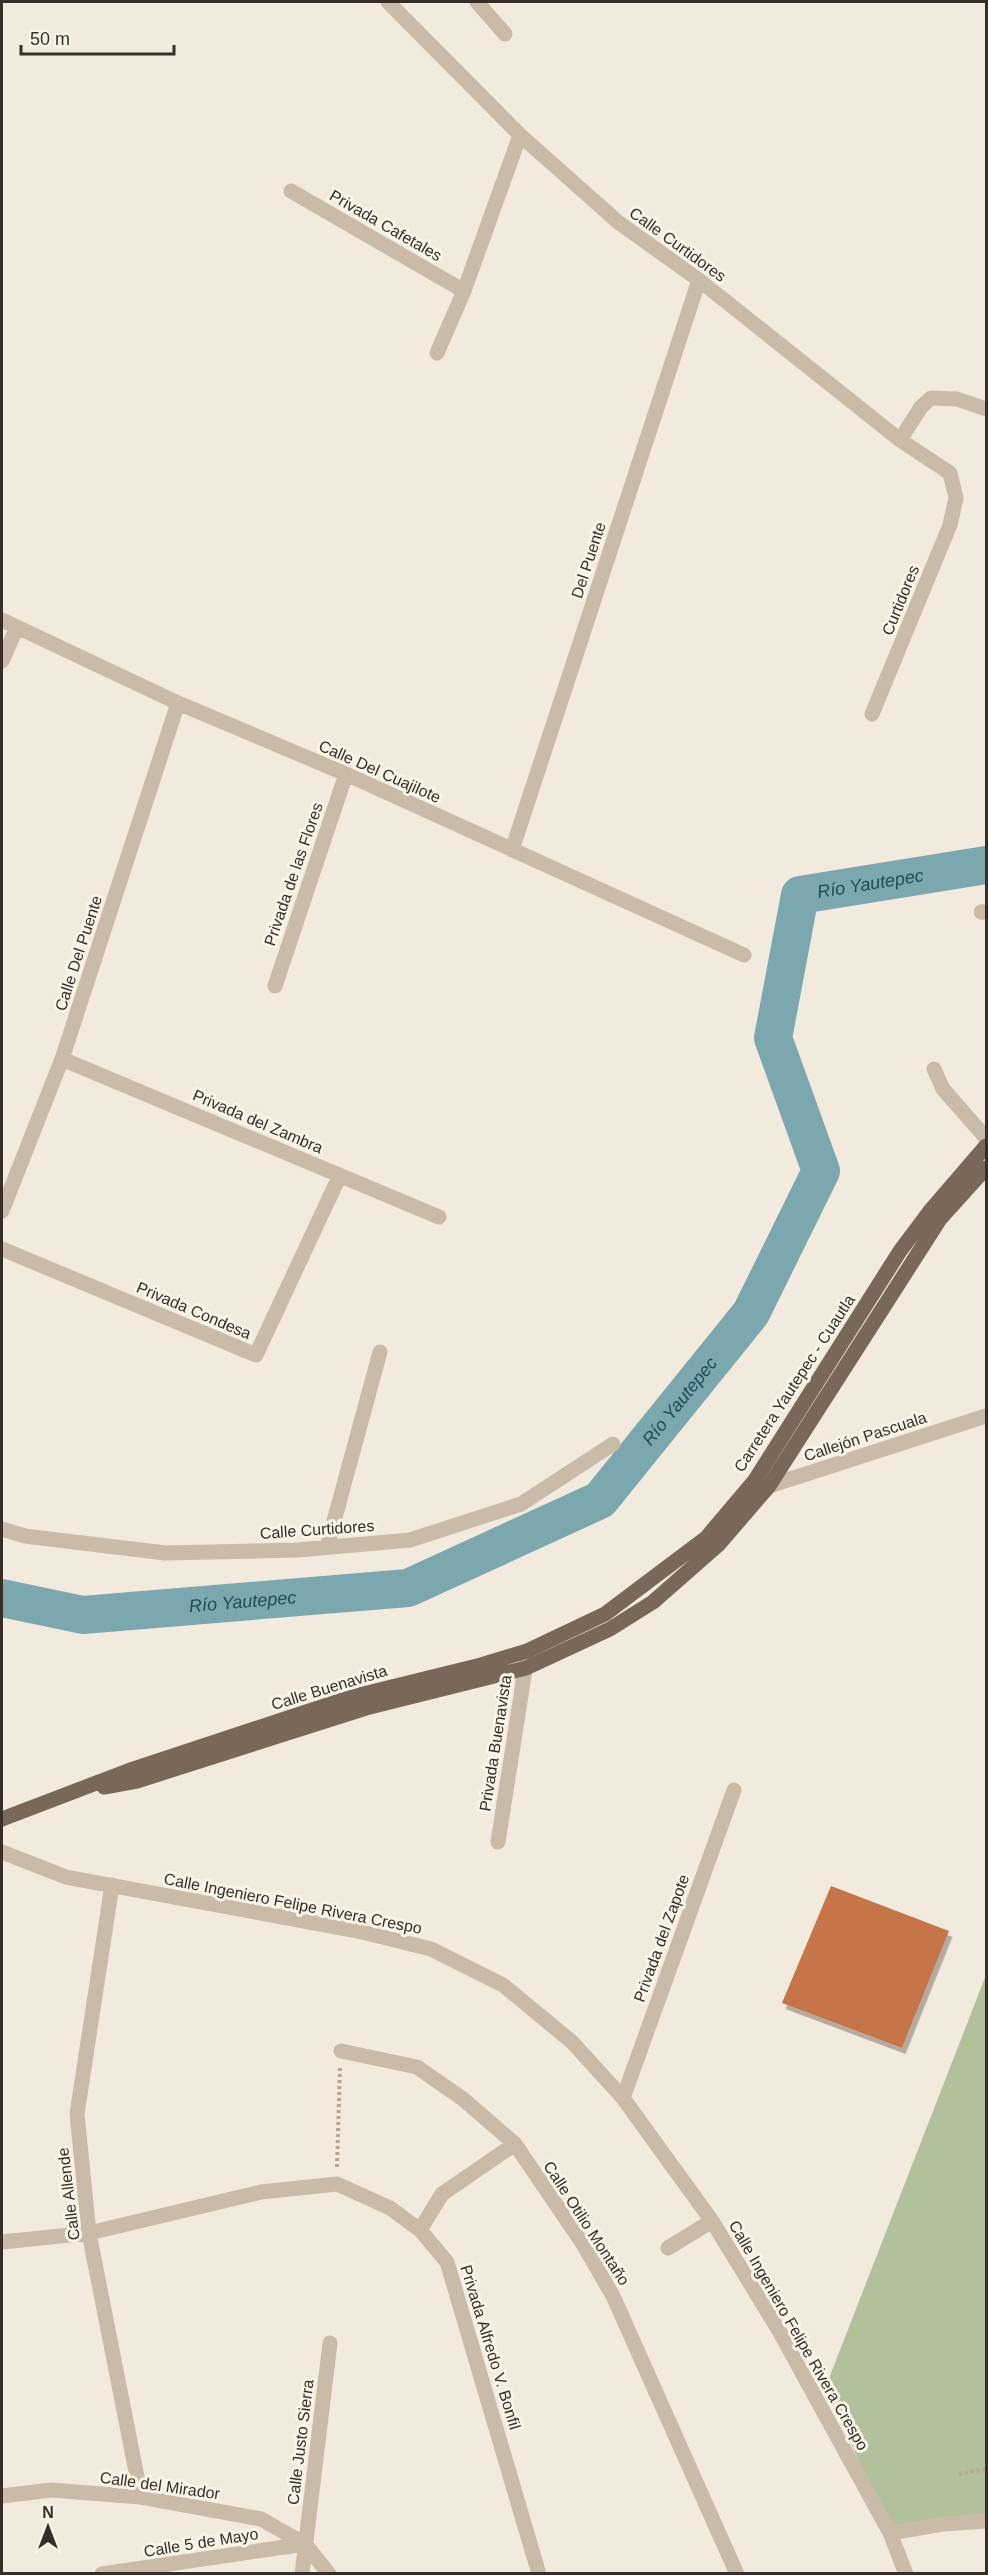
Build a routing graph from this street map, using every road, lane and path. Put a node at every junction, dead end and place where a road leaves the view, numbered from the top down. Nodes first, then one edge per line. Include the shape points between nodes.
1 (388, 2) edge
2 (477, 2) edge
3 (505, 34) dead end
4 (520, 135) junction
5 (291, 191) dead end
6 (699, 280) junction
7 (464, 291) junction
8 (437, 352) dead end
9 (987, 409) edge
10 (900, 440) junction
11 (956, 498) joint
12 (2, 620) edge
13 (17, 627) junction
14 (2, 661) edge
15 (177, 703) junction
16 (872, 714) dead end
17 (346, 774) junction
18 (512, 850) junction
19 (744, 955) dead end
20 (275, 986) dead end
21 (62, 1059) junction
22 (934, 1069) dead end
23 (987, 1138) edge
24 (987, 1146) edge
25 (987, 1168) edge
26 (340, 1175) junction
27 (2, 1211) edge
28 (935, 1215) junction
29 (439, 1217) dead end
30 (2, 1249) edge
31 (380, 1352) dead end
32 (987, 1416) edge
33 (613, 1444) dead end
34 (762, 1483) junction
35 (2, 1529) edge
36 (327, 1547) junction
37 (605, 1614) joint
38 (610, 1629) joint
39 (527, 1651) junction
40 (526, 1668) junction
41 (734, 1790) dead end
42 (63, 1795) junction
43 (2, 1819) edge
44 (498, 1842) dead end
45 (2, 1852) edge
46 (112, 1885) junction
47 (341, 2051) joint
48 (623, 2098) junction
49 (515, 2144) junction
50 (336, 2184) junction
51 (712, 2221) junction
52 (420, 2230) junction
53 (89, 2234) junction
54 (2, 2242) edge
55 (668, 2248) dead end
56 (330, 2343) dead end
57 (987, 2469) edge
58 (959, 2474) dead end
59 (2, 2496) edge
60 (141, 2497) junction
61 (987, 2521) edge
62 (890, 2533) junction
63 (306, 2544) junction
64 (102, 2574) edge
65 (302, 2574) edge
66 (329, 2574) edge
67 (540, 2574) edge
68 (737, 2574) edge
69 (906, 2574) edge

1 - 4 street, Calle Curtidores
2 - 3 street
4 - 6 street, Calle Curtidores via 618,222
4 - 7 street
5 - 7 street, Privada Cafetales
6 - 10 street, Calle Curtidores
6 - 18 street, Del Puente
7 - 8 street
9 - 10 street via 957,399 931,398
10 - 11 street, Calle Curtidores via 950,473
11 - 16 street, Curtidores via 950,525
12 - 13 street, Calle Del Cuajilote
13 - 14 street
13 - 15 street, Calle Del Cuajilote
15 - 17 street, Calle Del Cuajilote
15 - 21 street, Calle Del Puente
17 - 18 street, Calle Del Cuajilote
17 - 20 street, Privada de las Flores
18 - 19 street, Calle Del Cuajilote
21 - 26 street, Privada del Zambra
21 - 27 street, Calle Del Puente
22 - 23 street via 944,1089
24 - 28 main road, Carretera Yautepec - Cuautla
25 - 28 main road, Carretera Yautepec - Cuautla
26 - 29 street, Privada del Zambra
26 - 30 street, Privada Condesa via 256,1355
28 - 34 main road, Carretera Yautepec - Cuautla via 900,1251
31 - 36 street
32 - 34 street, Callejón Pascuala
33 - 36 street, Calle Curtidores via 521,1504 410,1540
34 - 37 main road, Carretera Yautepec - Cuautla via 706,1538
34 - 38 main road, Carretera Yautepec - Cuautla via 719,1544 653,1602
35 - 36 street, Calle Curtidores via 25,1536 165,1553
37 - 39 main road, Calle Buenavista
38 - 40 main road, Calle Buenavista
39 - 40 street, Privada Buenavista
39 - 42 main road, Calle Buenavista via 351,1697
40 - 42 main road, Calle Buenavista via 366,1708 137,1781
40 - 44 street, Privada Buenavista
41 - 48 street, Privada del Zapote
42 - 43 main road, Calle Buenavista
45 - 46 street, Calle Ingeniero Felipe Rivera Crespo via 66,1877
46 - 48 street, Calle Ingeniero Felipe Rivera Crespo via 358,1931 431,1949 503,1985 572,2042
46 - 53 street, Calle Allende via 77,2114
47 - 49 street, Calle Otilio Montaño via 417,2067 463,2099
47 - 50 path
48 - 51 street, Calle Ingeniero Felipe Rivera Crespo
49 - 52 street via 442,2194
49 - 68 street, Calle Otilio Montaño via 614,2296
50 - 52 street, Privada Alfredo V. Bonfil via 390,2208
50 - 53 street via 261,2192
51 - 55 street
51 - 62 street, Calle Ingeniero Felipe Rivera Crespo via 778,2329
52 - 67 street, Privada Alfredo V. Bonfil via 447,2262
53 - 54 street
53 - 60 street, Calle Allende
56 - 63 street, Calle Justo Sierra
57 - 58 path
59 - 60 street, Calle del Mirador via 51,2490
60 - 63 street, Calle del Mirador via 261,2519
61 - 62 street
62 - 69 street, Calle Ingeniero Felipe Rivera Crespo
63 - 64 street, Calle 5 de Mayo
63 - 65 street, Calle Justo Sierra
63 - 66 street

